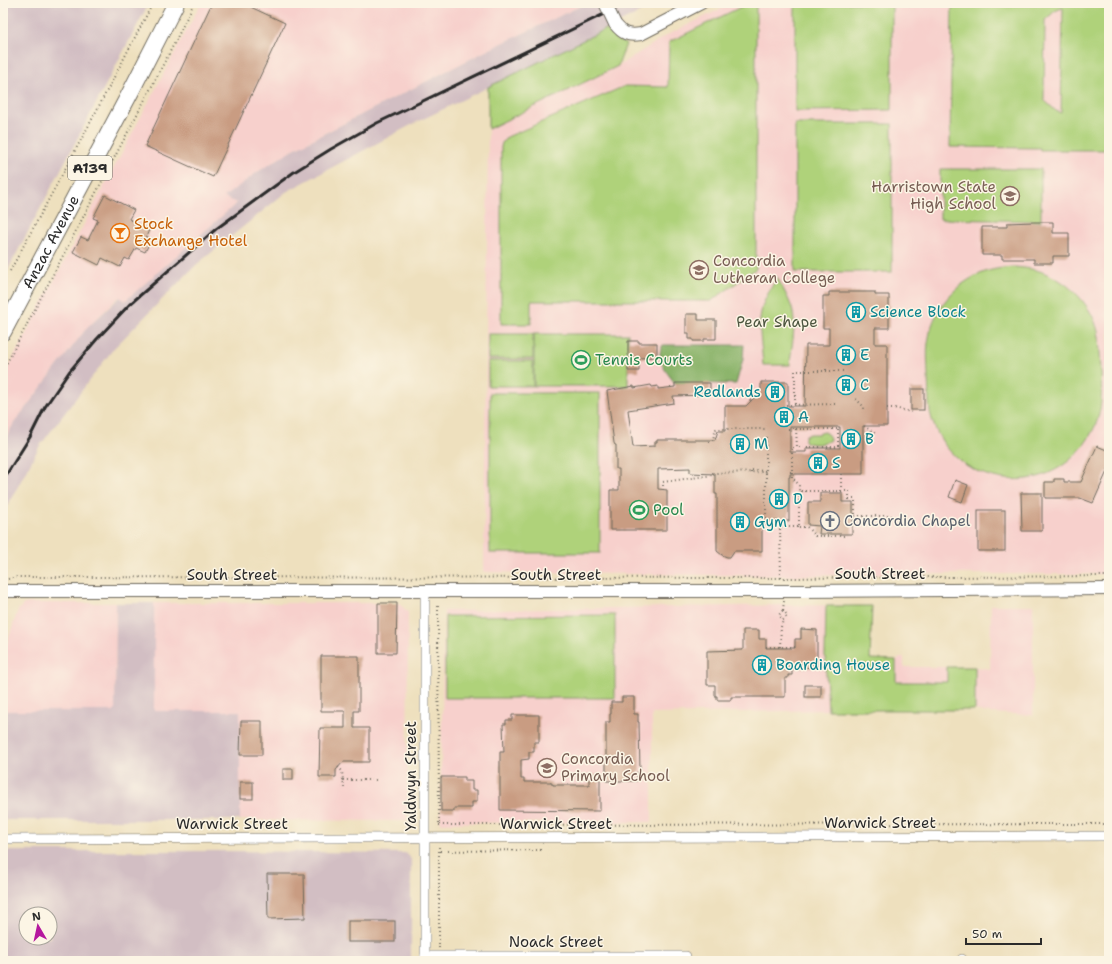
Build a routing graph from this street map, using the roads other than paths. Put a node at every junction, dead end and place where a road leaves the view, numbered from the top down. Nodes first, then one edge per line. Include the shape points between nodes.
1 (176, 3) edge
2 (605, 3) edge
3 (701, 3) edge
4 (3, 332) edge
5 (1109, 589) edge
6 (3, 591) edge
7 (425, 591) junction
8 (1109, 836) edge
9 (426, 838) junction
10 (3, 839) edge
11 (686, 956) dead end
12 (425, 958) edge

1 - 4 highway, Anzac Avenue / A139
2 - 3 street, bridge via 621,31 634,35 641,34
5 - 7 street, South Street
6 - 7 street, South Street
7 - 9 street, Yaldwyn Street
8 - 9 street, Warwick Street
9 - 10 street, Warwick Street
9 - 12 street, Yaldwyn Street
11 - 12 street, Noack Street

